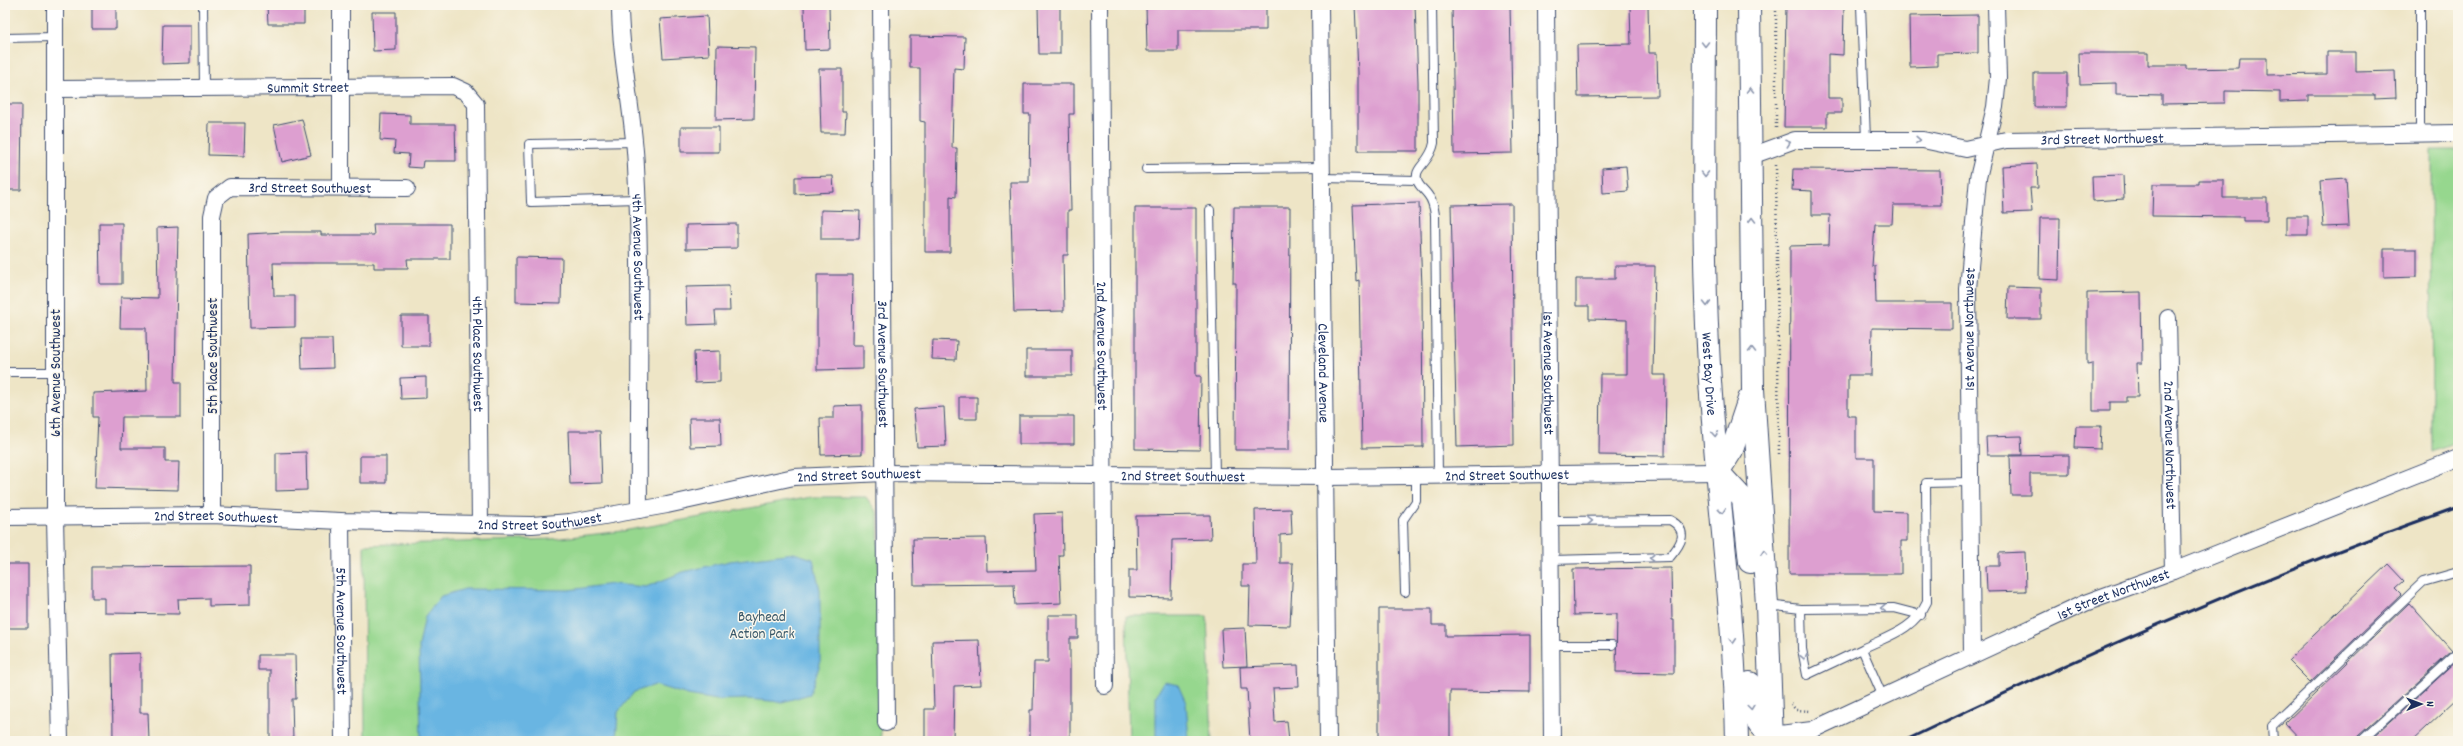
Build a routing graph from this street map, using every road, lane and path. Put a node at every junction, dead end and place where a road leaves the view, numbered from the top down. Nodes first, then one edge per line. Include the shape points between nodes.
1 (55, 5) edge
2 (203, 5) edge
3 (341, 5) edge
4 (620, 5) edge
5 (881, 5) edge
6 (1100, 5) edge
7 (1320, 5) edge
8 (1432, 5) edge
9 (1546, 5) edge
10 (1705, 5) edge
11 (1749, 5) edge
12 (1776, 5) edge
13 (1861, 5) edge
14 (1996, 5) edge
15 (2420, 5) edge
16 (55, 37) junction
17 (5, 38) edge
18 (204, 88) junction
19 (341, 88) junction
20 (55, 89) junction
21 (2420, 133) junction
22 (2458, 133) edge
23 (1866, 140) junction
24 (635, 142) junction
25 (1986, 144) junction
26 (1776, 147) junction
27 (1751, 156) junction
28 (1146, 169) dead end
29 (1322, 173) junction
30 (1417, 180) junction
31 (476, 183) joint
32 (341, 186) junction
33 (407, 188) dead end
34 (216, 198) joint
35 (638, 199) junction
36 (1210, 210) dead end
37 (2168, 318) dead end
38 (5, 372) edge
39 (55, 372) junction
40 (1753, 389) junction
41 (1779, 456) dead end
42 (2458, 458) edge
43 (885, 472) junction
44 (1718, 472) junction
45 (1551, 474) junction
46 (1103, 475) junction
47 (1438, 475) junction
48 (1215, 476) junction
49 (1326, 476) junction
50 (1416, 476) junction
51 (1969, 482) junction
52 (638, 510) junction
53 (212, 515) junction
54 (5, 518) edge
55 (54, 518) junction
56 (340, 521) junction
57 (1551, 521) junction
58 (480, 525) junction
59 (1551, 560) junction
60 (2173, 571) junction
61 (2458, 572) edge
62 (1729, 588) junction
63 (1405, 592) dead end
64 (1767, 605) junction
65 (1801, 609) junction
66 (1921, 615) junction
67 (1552, 645) junction
68 (1612, 645) dead end
69 (1862, 649) junction
70 (2458, 653) edge
71 (1972, 655) junction
72 (1105, 686) dead end
73 (1883, 697) junction
74 (1789, 701) dead end
75 (1816, 712) dead end
76 (886, 723) dead end
77 (1772, 738) edge
78 (60, 741) edge
79 (343, 741) edge
80 (1328, 741) edge
81 (1552, 741) edge
82 (1737, 741) edge
83 (2273, 741) edge
84 (2362, 741) edge

1 - 16 street, 6th Avenue Southwest
2 - 18 lane
3 - 19 street
4 - 24 street, 4th Avenue Southwest
5 - 43 street, 3rd Avenue Southwest
6 - 46 street, 2nd Avenue Southwest
7 - 29 street, Cleveland Avenue
8 - 30 lane via 1434,143 1432,153 1417,172
9 - 45 street, 1st Avenue Southwest
10 -> 44 main road, West Bay Drive via 1708,346
27 -> 11 main road
12 - 26 path
13 - 23 lane
14 - 25 street, 1st Avenue Northwest via 1998,78 1995,107
15 - 21 lane
16 - 17 lane
16 - 20 street, 6th Avenue Southwest
18 - 19 street, Summit Street
18 - 20 street, Summit Street
19 - 31 street, Summit Street via 453,86 466,92 476,104
19 - 32 street
20 - 39 street, 6th Avenue Southwest
21 - 22 street, 3rd Street Northwest
21 - 25 street, 3rd Street Northwest via 2006,140
23 -> 25 street, 3rd Street Northwest via 1923,140 1966,149
26 -> 23 street, 3rd Street Northwest via 1795,140
24 - 35 street, 4th Avenue Southwest
24 - 35 lane via 529,144 531,202
25 - 51 street, 1st Avenue Northwest via 1978,178 1968,289
26 - 27 street, 3rd Street Northwest
26 - 41 path
40 -> 27 main road
28 - 29 lane
29 - 30 lane
29 - 49 street, Cleveland Avenue
30 - 47 lane via 1431,200 1435,215
31 - 58 street, 4th Place Southwest
32 - 33 street, 3rd Street Southwest
32 - 34 street, 3rd Street Southwest via 230,187
34 - 53 street, 5th Place Southwest via 212,216
35 - 52 street, 4th Avenue Southwest
36 - 48 lane
37 - 60 street, 2nd Avenue Northwest
38 - 39 lane
39 - 55 street, 6th Avenue Southwest
40 - 44 main road via 1732,450
64 -> 40 main road
42 - 60 street, 1st Street Northwest
43 - 46 street, 2nd Street Southwest
43 - 52 street, 2nd Street Southwest via 794,477
43 - 76 street, 3rd Avenue Southwest
44 - 45 street, 2nd Street Southwest
44 -> 62 main road, West Bay Drive
44 - 64 main road via 1743,499 1751,574
45 - 47 street, 2nd Street Southwest
45 - 57 street, 1st Avenue Southwest
46 - 48 street, 2nd Street Southwest
46 - 72 street, 2nd Avenue Southwest
47 - 50 street, 2nd Street Southwest
48 - 49 street, 2nd Street Southwest
49 - 50 street, 2nd Street Southwest
49 - 80 street, Cleveland Avenue
50 - 63 lane via 1416,501 1403,520
51 - 66 lane via 1926,483 1927,602
51 - 71 street, 1st Avenue Northwest
52 - 58 street, 2nd Street Southwest via 570,522
53 - 55 street, 2nd Street Southwest
53 - 56 street, 2nd Street Southwest
54 - 55 street, 2nd Street Southwest
55 - 78 street, 6th Avenue Southwest
56 - 58 street, 2nd Street Southwest
56 - 79 street, 5th Avenue Southwest
57 - 59 street, 1st Avenue Southwest
57 -> 59 lane via 1670,520 1677,524 1682,534 1681,544 1670,557
59 - 67 street, 1st Avenue Southwest
60 - 71 street, 1st Street Northwest via 2085,603
61 - 83 lane via 2423,582 2272,726
62 -> 77 main road via 1739,603 1745,620 1751,710 1758,724
62 -> 82 main road, West Bay Drive
64 - 65 lane
64 - 77 main road
66 -> 65 lane via 1894,608
65 -> 69 lane via 1802,649 1807,675
66 - 69 lane via 1913,623
67 - 68 lane
67 - 81 street, 1st Avenue Southwest
69 - 73 lane
70 - 84 lane
71 - 73 street, 1st Street Northwest
73 - 77 street, 1st Street Northwest via 1812,730
74 - 75 path via 1796,710

